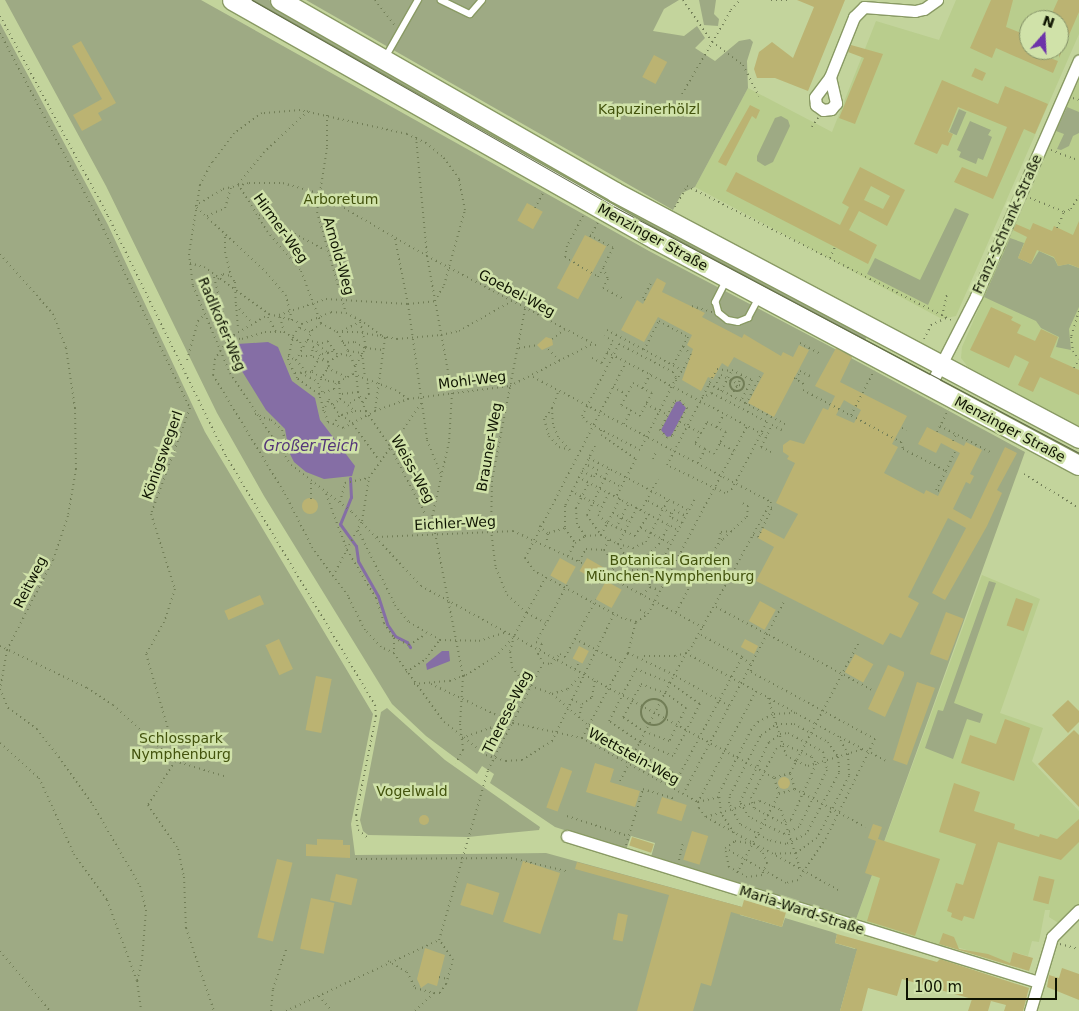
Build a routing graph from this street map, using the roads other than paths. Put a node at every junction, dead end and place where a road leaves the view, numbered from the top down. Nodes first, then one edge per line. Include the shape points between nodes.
1 (232, 0) edge
2 (280, 0) edge
3 (418, 0) edge
4 (441, 0) edge
5 (482, 0) edge
6 (936, 0) edge
7 (384, 60) junction
8 (1079, 60) edge
9 (830, 77) dead end
10 (728, 278) junction
11 (760, 295) junction
12 (942, 364) junction
13 (930, 386) junction
14 (1079, 438) edge
15 (1079, 465) edge
16 (567, 836) dead end
17 (1079, 910) edge
18 (1038, 982) junction
19 (1030, 1011) edge

1 - 10 main road, Menzinger Straße
2 - 7 main road, Menzinger Straße
3 - 7 lane
4 - 5 lane via 470,14
6 - 9 street via 924,10 915,12 864,7 854,17
7 - 12 main road, Menzinger Straße via 616,192
8 - 12 street, Franz-Schrank-Straße
10 - 11 main road, Menzinger Straße
10 - 11 lane via 716,302 719,313 733,322 744,321
11 - 13 main road, Menzinger Straße
12 - 13 street, Franz-Schrank-Straße
12 - 14 main road, Menzinger Straße
13 - 15 main road, Menzinger Straße
16 - 18 street, Maria-Ward-Straße
17 - 18 street via 1056,931
18 - 19 street

